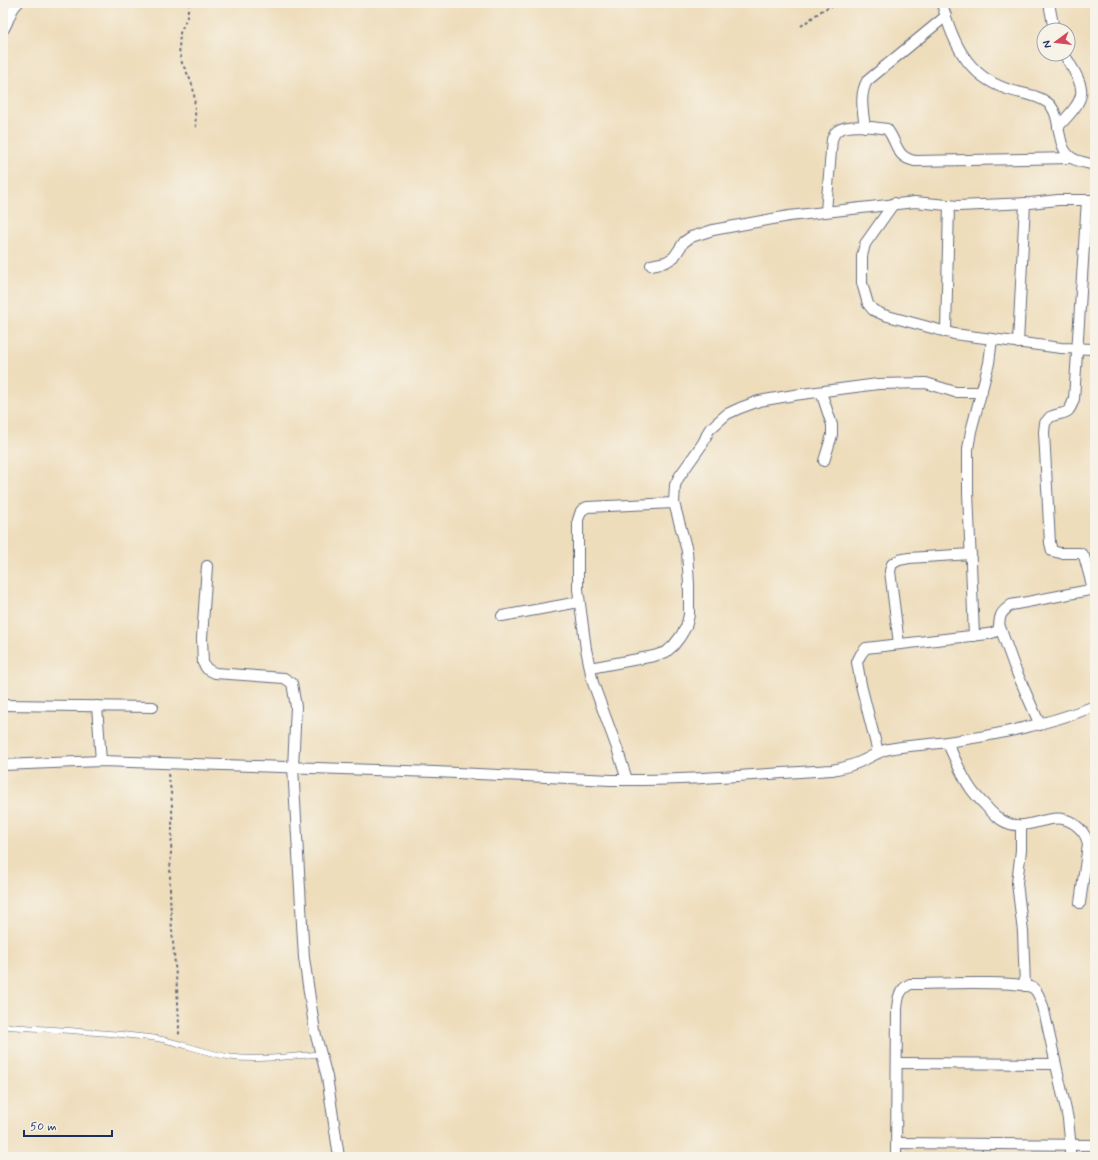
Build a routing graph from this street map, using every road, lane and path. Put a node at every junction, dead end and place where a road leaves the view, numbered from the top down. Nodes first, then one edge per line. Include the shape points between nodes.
1 (18, 3) edge
2 (189, 3) edge
3 (841, 3) edge
4 (942, 3) edge
5 (1049, 3) edge
6 (946, 16) junction
7 (1053, 22) edge
8 (801, 26) dead end
9 (3, 30) edge
10 (1069, 62) edge
11 (865, 127) junction
12 (1058, 127) junction
13 (196, 129) dead end
14 (1072, 158) junction
15 (1095, 165) edge
16 (1091, 200) edge
17 (894, 203) junction
18 (1025, 203) junction
19 (950, 205) junction
20 (826, 211) junction
21 (651, 265) dead end
22 (946, 332) junction
23 (992, 339) junction
24 (1018, 343) junction
25 (1077, 348) junction
26 (1095, 349) edge
27 (821, 392) junction
28 (982, 392) junction
29 (824, 461) dead end
30 (674, 503) junction
31 (971, 554) junction
32 (207, 566) dead end
33 (1094, 589) edge
34 (579, 602) junction
35 (502, 616) dead end
36 (1000, 627) junction
37 (974, 636) junction
38 (899, 644) junction
39 (590, 668) junction
40 (3, 706) edge
41 (97, 706) junction
42 (153, 706) dead end
43 (1095, 706) edge
44 (1040, 725) junction
45 (947, 742) junction
46 (878, 752) junction
47 (101, 761) junction
48 (165, 763) junction
49 (3, 765) edge
50 (293, 767) junction
51 (627, 780) junction
52 (1021, 826) junction
53 (1080, 903) dead end
54 (1025, 986) junction
55 (3, 1026) edge
56 (179, 1044) junction
57 (321, 1054) junction
58 (897, 1063) junction
59 (1055, 1064) junction
60 (896, 1144) junction
61 (1070, 1145) junction
62 (1095, 1145) edge
63 (339, 1157) edge
64 (896, 1157) edge
65 (1070, 1157) edge

1 - 9 street
2 - 13 path via 187,17 180,33 179,49 194,92
3 - 8 path via 824,8
4 - 6 street
5 - 7 street
6 - 11 street via 867,81 862,96
6 - 12 street via 957,45 979,74 1007,90 1047,102 1053,108
10 - 12 street via 1082,90 1075,109
11 - 14 street via 887,129 902,156 915,161
11 - 20 street via 841,128 835,132
12 - 14 street via 1065,150
14 - 15 street
16 - 18 street
16 - 25 street
17 - 19 street
17 - 20 street
17 - 22 street via 865,244 862,256 862,282 868,304 873,310 884,315
18 - 19 street
18 - 24 street
19 - 22 street
20 - 21 street via 702,233 684,242 674,257 666,262
22 - 23 street
23 - 24 street
23 - 28 street
24 - 25 street
25 - 26 street
25 - 33 street via 1074,399 1071,409 1067,413 1050,417 1045,424 1050,543 1052,551 1080,552 1084,556
27 - 28 street via 913,382 926,383 955,392
27 - 29 street via 832,425
27 - 30 street via 759,401 727,414 710,430 679,477 675,485
28 - 31 street via 968,449
30 - 34 street via 594,505 581,511 578,520
30 - 39 street via 687,551 690,601 686,627 666,652
31 - 37 street
31 - 38 street via 909,558 892,564 890,571
32 - 50 street via 202,638 203,663 207,669 215,673 284,678 292,683 296,707
33 - 36 street via 1011,605 1000,617
34 - 35 street
34 - 39 street
36 - 37 street via 996,632
36 - 44 street
37 - 38 street
38 - 46 street via 866,648 857,662
39 - 51 street
40 - 41 street
41 - 42 street
41 - 47 street
43 - 44 street
44 - 45 street
45 - 46 street
45 - 52 street via 971,789 993,814 1003,822
46 - 51 street via 847,767 832,770
47 - 48 street
47 - 49 street
48 - 50 street
48 - 56 path via 171,786 172,804 170,884 179,1002
50 - 51 street
50 - 57 street via 304,958
52 - 53 street via 1062,818 1083,831 1088,845
52 - 54 street via 1017,883 1023,932
54 - 58 street via 910,984 902,988 898,996 897,1009
54 - 59 street via 1032,987 1038,994
55 - 56 lane via 156,1039
56 - 57 lane via 215,1054 258,1059
57 - 63 street
58 - 59 street
58 - 60 street
59 - 61 street via 1068,1119
60 - 61 street
60 - 64 street
61 - 62 street
61 - 65 street

